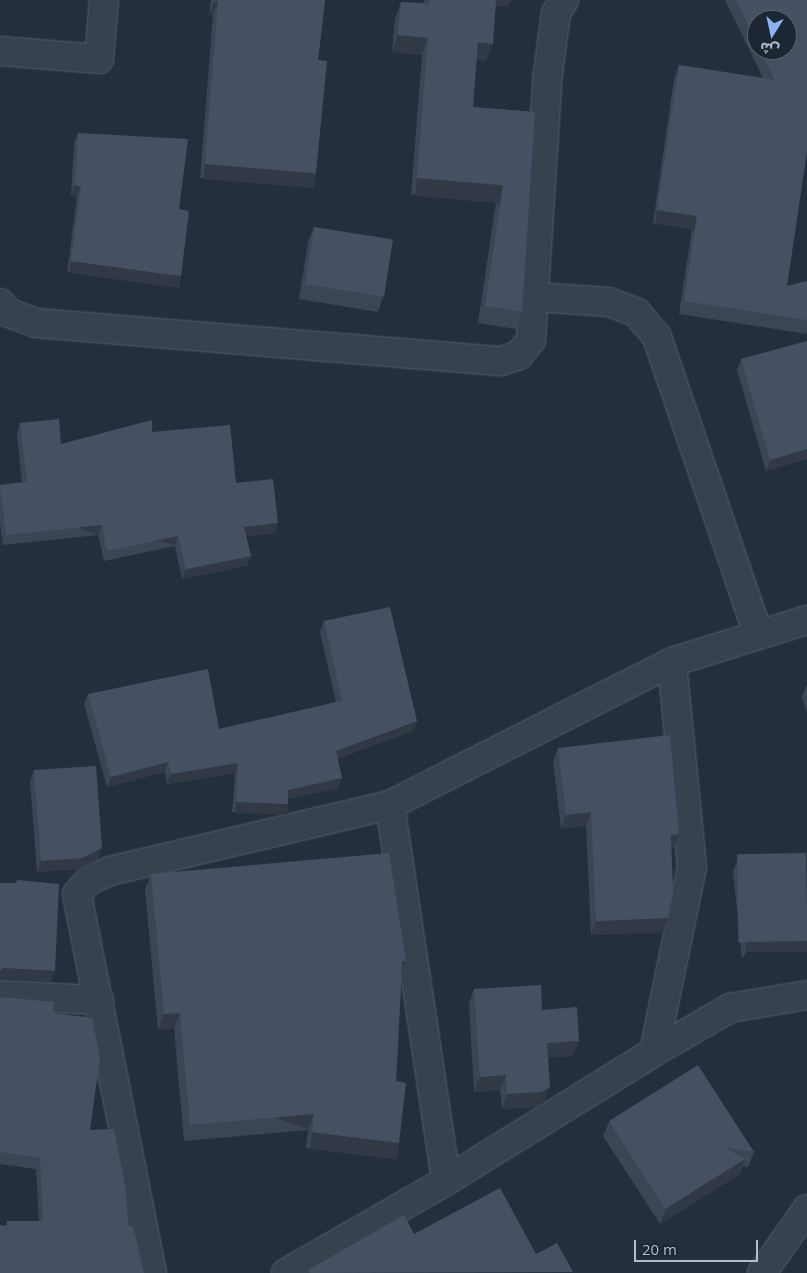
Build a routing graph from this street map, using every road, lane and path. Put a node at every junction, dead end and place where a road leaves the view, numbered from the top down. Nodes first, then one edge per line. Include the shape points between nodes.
1 (104, 0) edge
2 (564, 0) edge
3 (0, 51) edge
4 (534, 297) junction
5 (0, 303) edge
6 (807, 620) edge
7 (758, 633) junction
8 (672, 662) junction
9 (390, 805) junction
10 (0, 995) edge
11 (807, 995) edge
12 (99, 1000) junction
13 (654, 1052) junction
14 (446, 1181) junction
15 (807, 1209) edge
16 (152, 1273) edge
17 (286, 1273) edge
18 (762, 1273) edge

1 - 3 street via 99,59
2 - 4 street via 556,13 548,73
4 - 5 street via 531,340 519,355 501,361 36,323 9,313
4 - 7 street via 609,302 637,314 657,337
6 - 7 street
7 - 8 street
8 - 9 street
8 - 13 street via 692,867
9 - 12 street via 110,872 89,880 77,894
9 - 14 street
10 - 12 street
11 - 13 street via 730,1008
12 - 16 street
13 - 14 street
14 - 17 street
15 - 18 street

